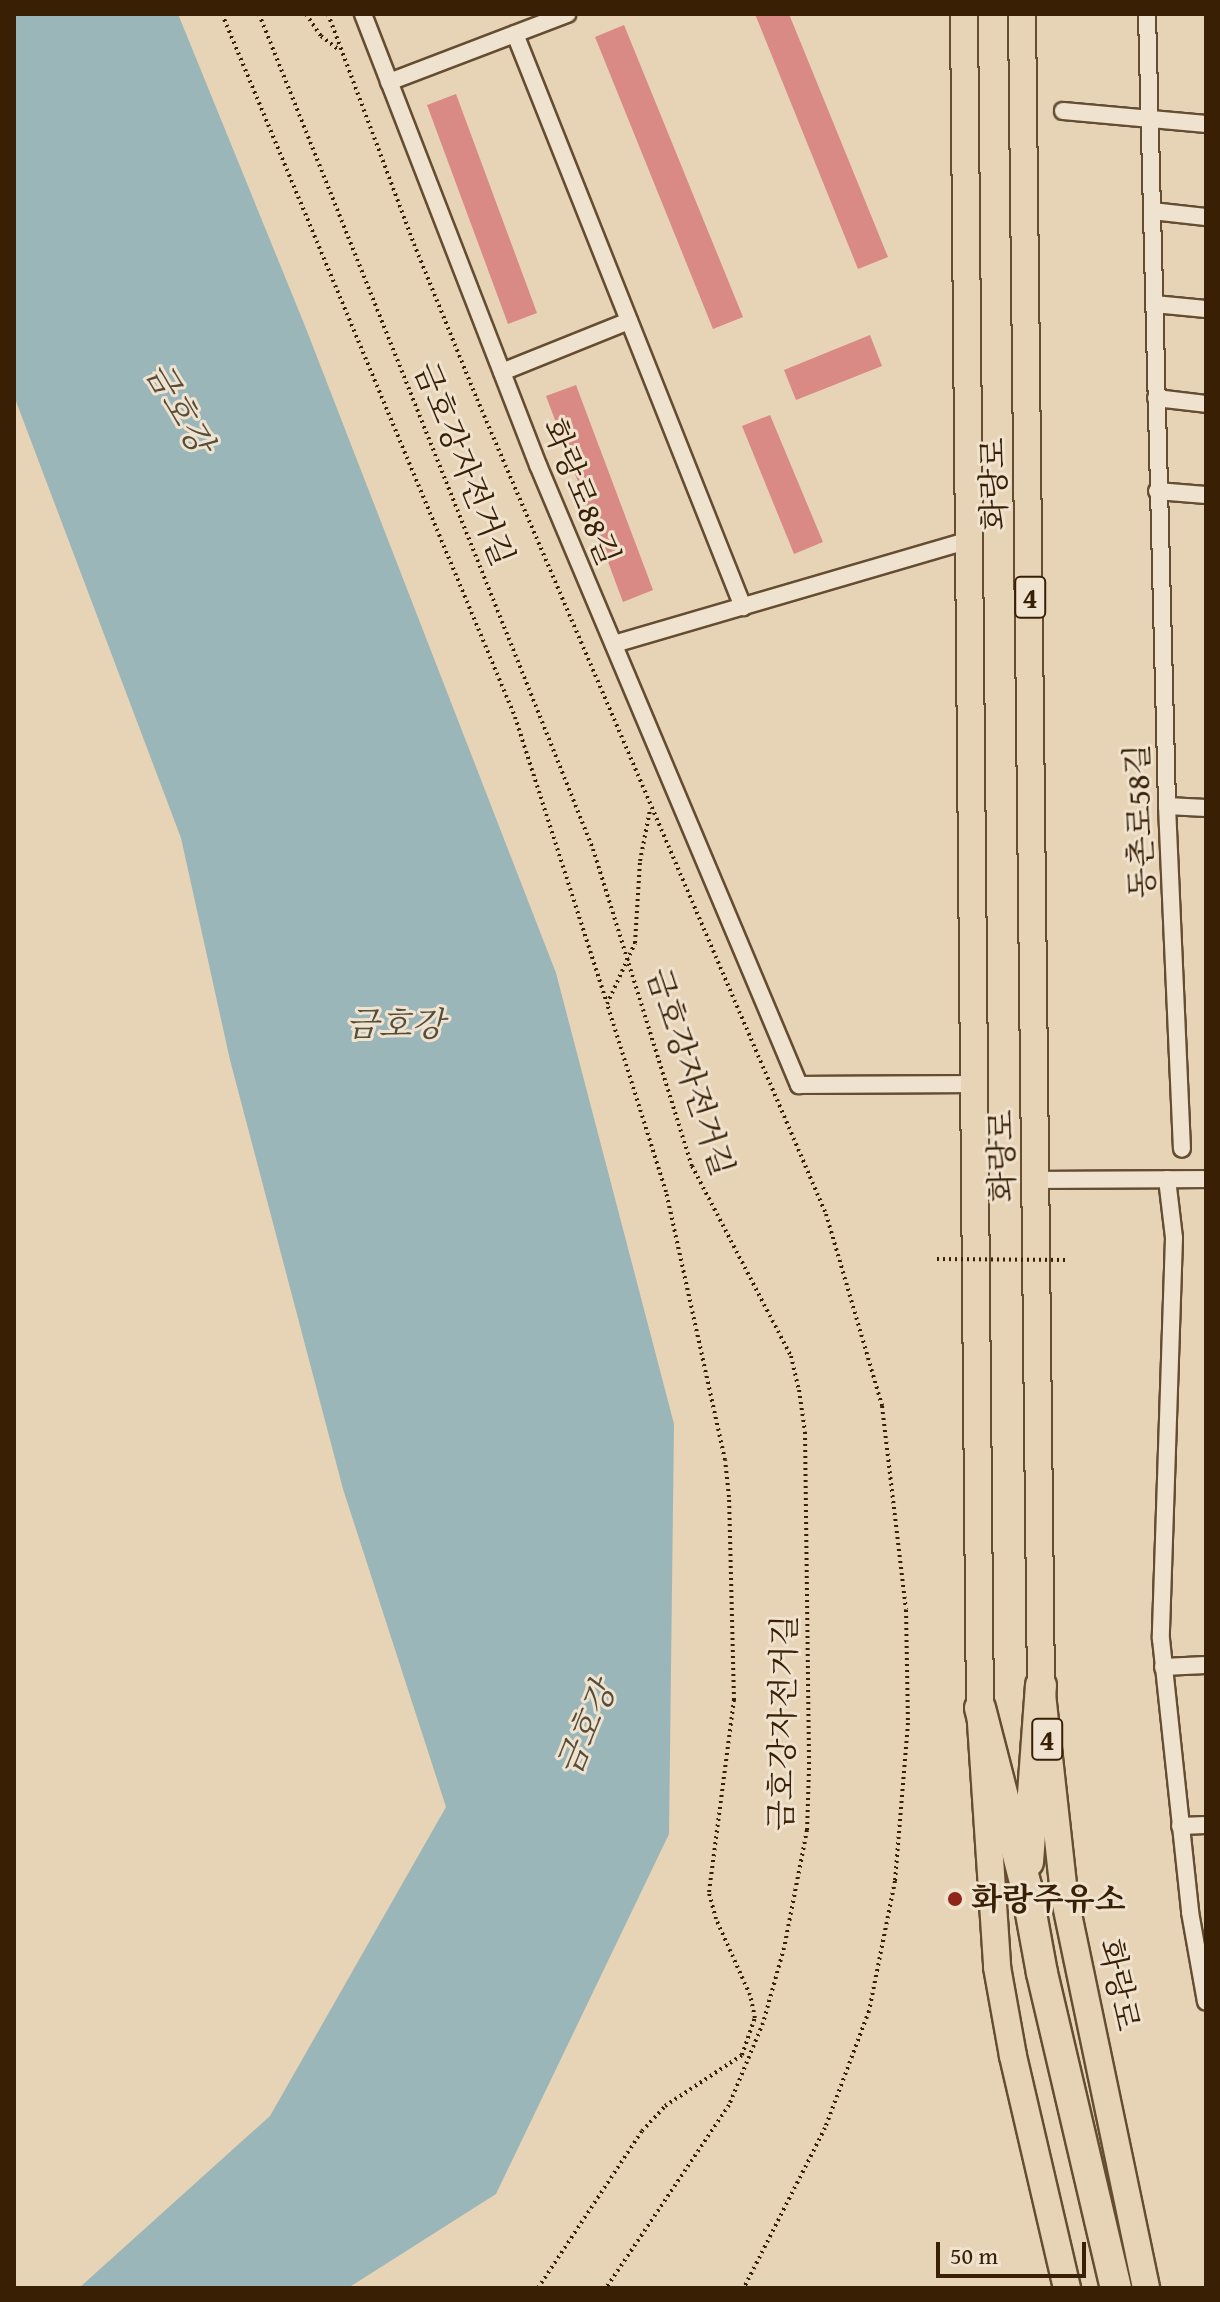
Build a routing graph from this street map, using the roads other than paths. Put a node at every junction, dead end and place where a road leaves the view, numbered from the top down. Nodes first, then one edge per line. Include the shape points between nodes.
1 (363, 14) edge
2 (567, 14) edge
3 (964, 14) edge
4 (1022, 14) edge
5 (1147, 14) edge
6 (515, 34) junction
7 (389, 82) junction
8 (1063, 111) dead end
9 (1151, 120) junction
10 (1206, 124) edge
11 (1152, 211) junction
12 (1206, 217) edge
13 (1154, 304) junction
14 (1206, 309) edge
15 (629, 321) junction
16 (502, 372) junction
17 (1156, 398) junction
18 (1206, 404) edge
19 (1157, 491) junction
20 (1206, 495) edge
21 (970, 540) junction
22 (743, 607) junction
23 (614, 644) junction
24 (1167, 806) junction
25 (1206, 808) edge
26 (972, 1084) junction
27 (1182, 1149) dead end
28 (1167, 1179) junction
29 (1206, 1179) edge
30 (1037, 1180) junction
31 (1206, 1665) edge
32 (1163, 1667) junction
33 (1041, 1685) junction
34 (980, 1708) junction
35 (1206, 1825) edge
36 (1180, 1826) junction
37 (1026, 1886) junction
38 (1204, 1977) edge
39 (1206, 2002) edge
40 (1067, 2288) edge
41 (1116, 2288) edge
42 (1146, 2288) edge

1 - 7 street, 화랑로88길
2 - 6 street
3 - 21 main road, 화랑로
4 - 30 main road, 화랑로 / 4
5 - 9 street, 동촌로58길
6 - 7 street
6 - 15 street
7 - 16 street, 화랑로88길
8 - 9 street
9 - 10 street
9 - 11 street, 동촌로58길
11 - 12 street
11 - 13 street, 동촌로58길
13 - 14 street
13 - 17 street, 동촌로58길
15 - 16 street
15 - 22 street
16 - 23 street, 화랑로88길
17 - 18 street
17 - 19 street, 동촌로58길
19 - 20 street
19 - 24 street, 동촌로58길
21 - 22 street
21 - 26 main road, 화랑로
22 - 23 street
23 - 26 street, 화랑로88길 via 799,1085
24 - 25 street
24 - 27 street, 동촌로58길
26 - 34 main road, 화랑로
28 - 29 street
28 - 30 street
28 - 32 street via 1174,1238
30 - 33 main road, 화랑로 / 4
31 - 32 street
32 - 36 street
33 - 37 highway
33 - 42 main road, 화랑로 / 4 via 1064,1895
34 - 37 highway
34 - 40 main road, 화랑로 via 997,1967
35 - 36 street
36 - 38 street
37 - 41 highway
38 - 39 street

